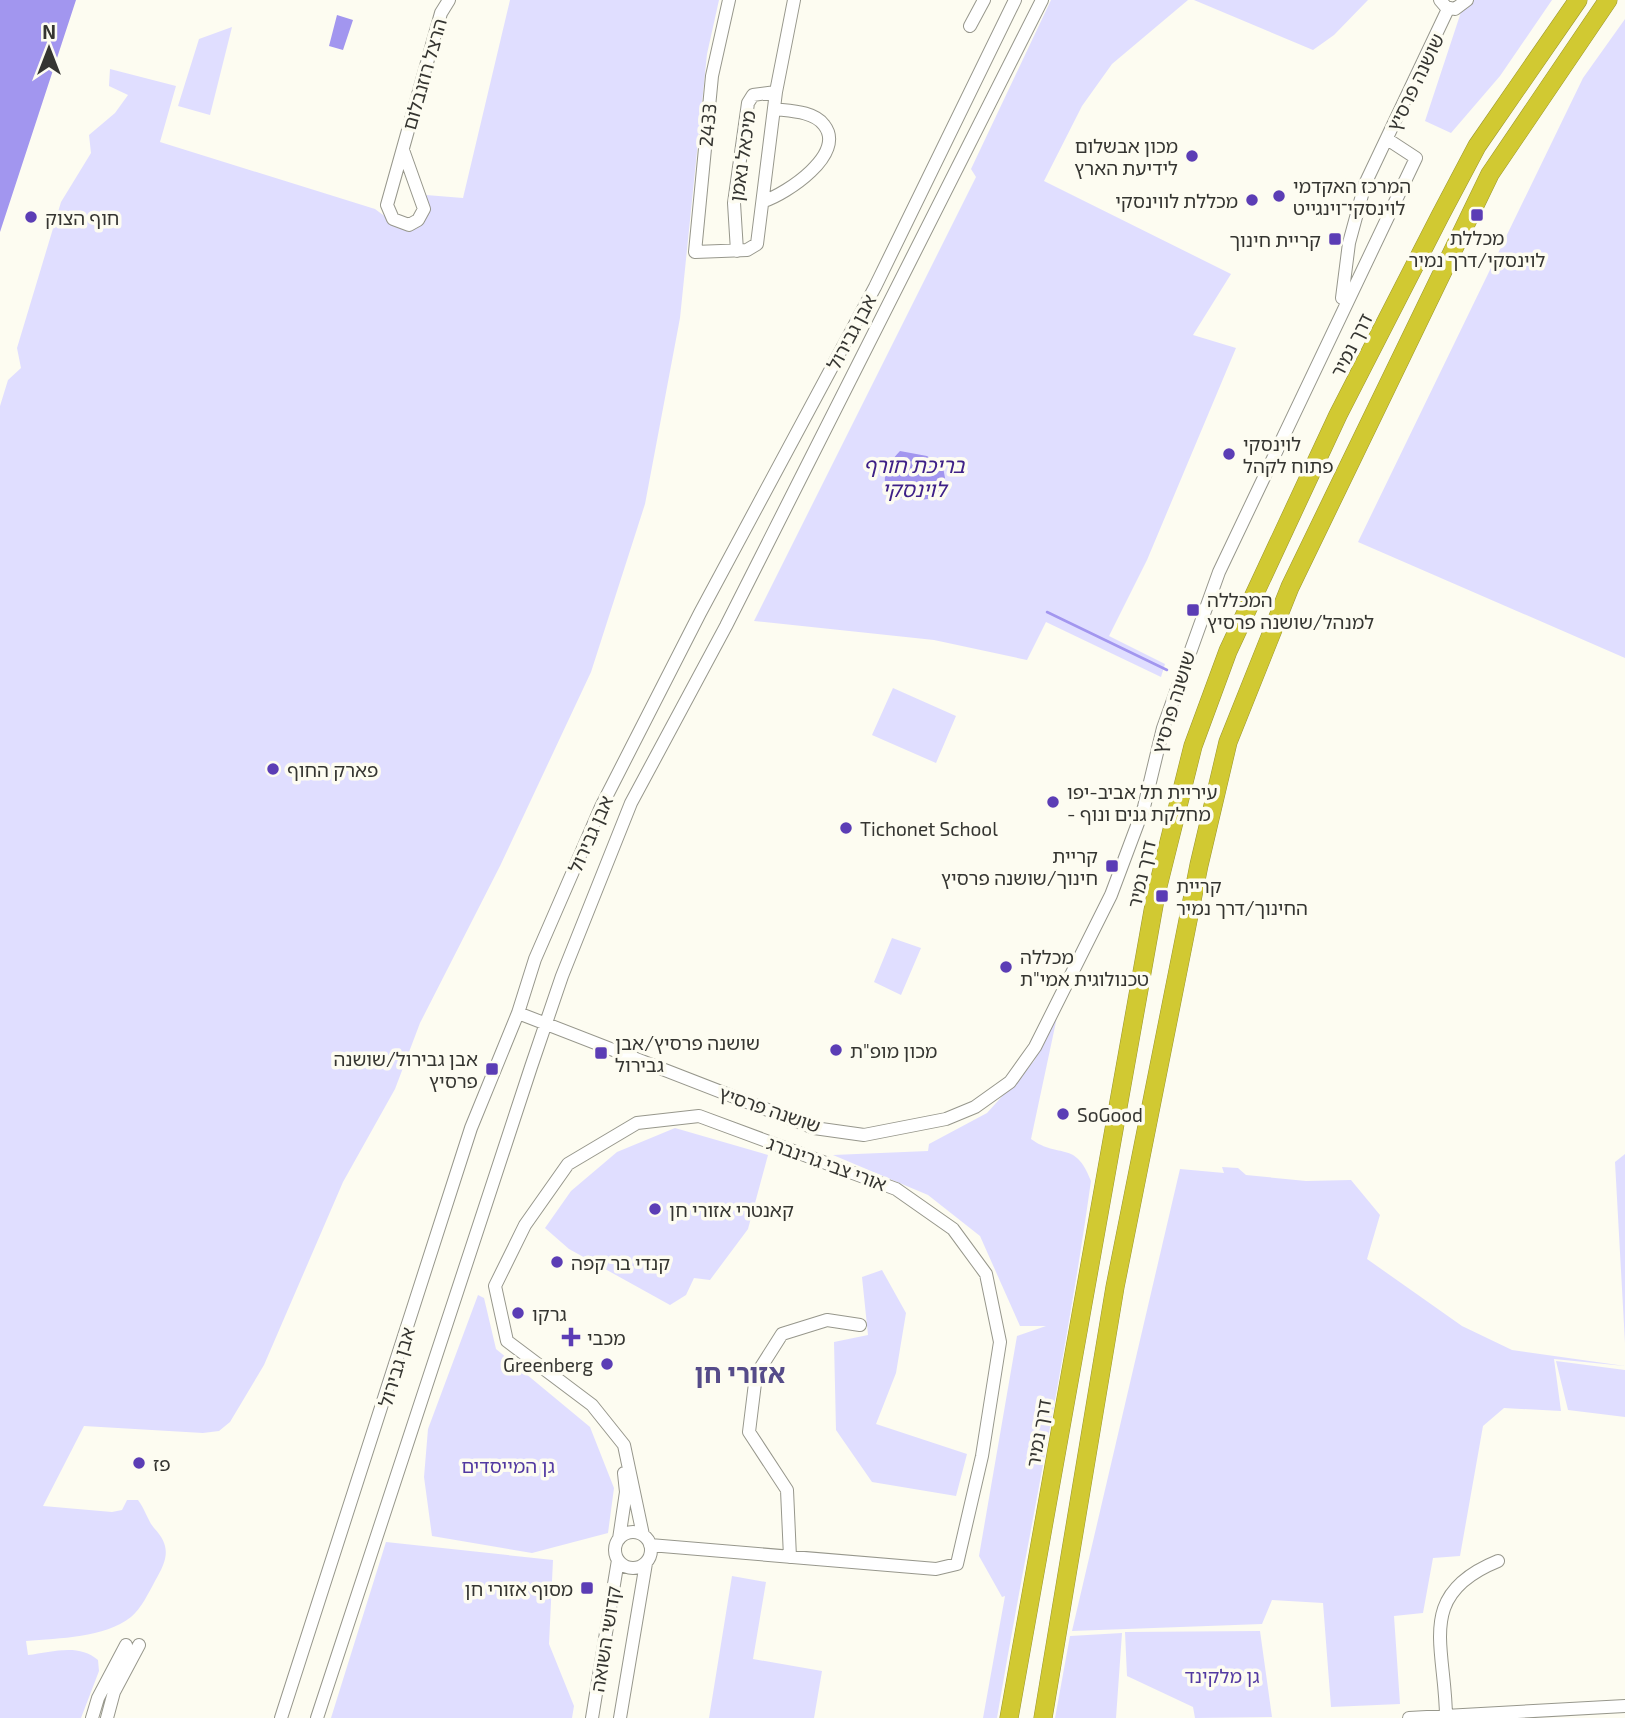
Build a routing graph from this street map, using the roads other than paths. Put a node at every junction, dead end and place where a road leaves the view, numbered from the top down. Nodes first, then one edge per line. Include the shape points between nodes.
1 (449, 0) edge
2 (729, 0) edge
3 (794, 0) edge
4 (984, 0) edge
5 (1015, 0) edge
6 (1042, 0) edge
7 (1467, 0) edge
8 (1578, 0) edge
9 (1608, 0) edge
10 (1444, 4) edge
11 (970, 26) dead end
12 (776, 92) junction
13 (774, 109) junction
14 (1387, 139) junction
15 (403, 150) junction
16 (764, 201) junction
17 (737, 251) junction
18 (1341, 309) junction
19 (519, 1013) junction
20 (547, 1023) junction
21 (860, 1325) dead end
22 (624, 1445) junction
23 (619, 1539) junction
24 (647, 1540) junction
25 (790, 1557) junction
26 (618, 1560) junction
27 (1498, 1561) dead end
28 (646, 1563) junction
29 (1625, 1706) edge
30 (1446, 1717) edge
31 (92, 1718) edge
32 (107, 1718) edge
33 (281, 1718) edge
34 (317, 1718) edge
35 (592, 1718) edge
36 (620, 1718) edge
37 (1009, 1718) edge
38 (1043, 1718) edge
39 (1409, 1718) edge

1 - 15 street, הרצל רוזנבלום via 441,13
2 - 17 street, 2433 via 712,76 695,252
3 - 12 street, מיכאל נאמן
4 - 11 street
5 - 19 street, אבן גבירול via 875,287 601,807 535,959
6 - 20 street, אבן גבירול via 726,626 631,803
7 - 10 street via 1460,8
8 - 37 highway, דרך נמיר via 1477,146 1440,216 1338,415 1228,651 1193,746 1156,894
9 - 38 highway via 1490,174 1290,587 1228,742 1115,1287
10 - 14 street, שושנה פרסיץ
12 - 13 street
12 - 17 street, מיכאל נאמן via 753,95 748,103 734,203
13 - 16 street
13 - 16 street via 815,117 829,135 812,171 783,194
14 - 18 street via 1361,195 1349,243
14 - 18 street, שושנה פרסיץ via 1416,158
15 - 15 street, הרצל רוזנבלום via 388,210 398,223 409,225 424,209
16 - 17 street via 757,244
18 - 20 street, שושנה פרסיץ via 1204,609 1163,728 1144,807 1111,895 1054,1014 1010,1082 975,1107 946,1119 851,1133 814,1128
19 - 20 street, שושנה פרסיץ
19 - 33 street, אבן גבירול via 471,1128
20 - 34 street, אבן גבירול
21 - 25 street via 827,1320 782,1334 756,1375 750,1432 787,1490
22 - 23 street via 626,1492
22 - 24 street, אורי צבי גרינברג
22 - 25 street, אורי צבי גרינברג via 592,1405 507,1341 495,1286 525,1225 568,1164 637,1122 699,1116 896,1189 953,1229 986,1275 1000,1342 982,1456 957,1564 936,1569
23 - 24 street via 633,1532
23 - 26 street
24 - 25 street, אורי צבי גרינברג
24 - 28 street via 651,1555
26 - 28 street via 631,1568
26 - 35 street, קדושי השואה
27 - 30 street via 1470,1572 1440,1618
28 - 36 street, קדושי השואה
29 - 30 street
30 - 39 street
31 - 32 street via 98,1698 132,1645

